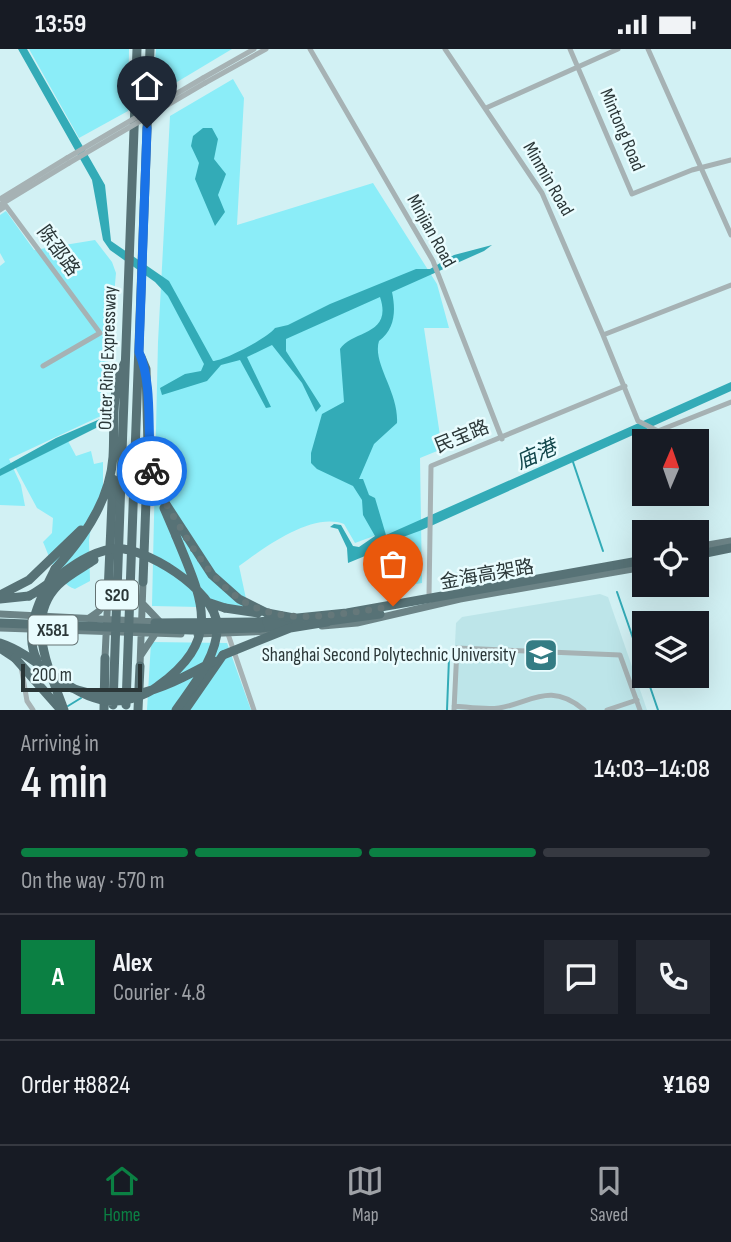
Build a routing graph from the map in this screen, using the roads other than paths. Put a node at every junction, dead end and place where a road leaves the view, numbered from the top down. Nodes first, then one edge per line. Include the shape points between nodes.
1 (137, 49) edge
2 (150, 49) edge
3 (254, 49) edge
4 (265, 49) edge
5 (310, 49) edge
6 (445, 49) edge
7 (570, 49) edge
8 (618, 49) edge
9 (648, 49) edge
10 (578, 66) junction
11 (204, 80) junction
12 (486, 108) junction
13 (731, 160) edge
14 (68, 161) junction
15 (701, 168) junction
16 (0, 199) edge
17 (0, 205) edge
18 (0, 210) edge
19 (731, 235) edge
20 (731, 285) edge
21 (603, 335) junction
22 (139, 352) junction
23 (125, 361) junction
24 (43, 366) dead end
25 (625, 386) junction
26 (731, 402) edge
27 (502, 439) junction
28 (148, 446) junction
29 (111, 470) junction
30 (90, 522) junction
31 (179, 533) junction
32 (731, 546) edge
33 (709, 550) edge
34 (632, 564) edge
35 (632, 564) edge
36 (632, 564) edge
37 (632, 564) edge
38 (143, 582) junction
39 (108, 596) junction
40 (0, 597) edge
41 (429, 597) junction
42 (142, 603) junction
43 (267, 613) junction
44 (0, 618) edge
45 (81, 618) junction
46 (108, 619) junction
47 (299, 619) junction
48 (139, 620) junction
49 (161, 622) junction
50 (327, 622) junction
51 (122, 626) junction
52 (0, 628) edge
53 (48, 630) junction
54 (88, 631) junction
55 (108, 632) junction
56 (138, 633) junction
57 (155, 633) junction
58 (228, 634) junction
59 (0, 643) edge
60 (0, 649) edge
61 (105, 654) junction
62 (223, 655) junction
63 (140, 661) junction
64 (637, 700) junction
65 (454, 708) edge
66 (33, 710) edge
67 (63, 710) edge
68 (104, 710) edge
69 (113, 710) edge
70 (126, 710) edge
71 (138, 710) edge
72 (176, 710) edge
73 (185, 710) edge
74 (254, 710) edge
75 (583, 710) edge
76 (607, 710) edge
77 (640, 710) edge

1 - 23 highway, Outer Ring Expressway / S20
2 - 22 highway, Outer Ring Expressway / S20
3 - 11 street
4 - 11 street
5 - 27 street, Minjian Road via 433,261
6 - 12 street, Minmin Road
7 - 10 street, Mintong Road
8 - 10 street
9 - 15 street
10 - 12 street
10 - 15 street, Mintong Road via 632,194
11 - 14 street, bridge
12 - 21 street, Minmin Road via 542,193
13 - 15 street
14 - 16 street
14 - 17 street
15 - 19 street
18 - 24 street, 陈邵路 via 6,206 81,311 99,328 100,333
20 - 21 street
21 - 25 street, Minmin Road
22 - 28 highway via 146,369
22 - 70 highway, Outer Ring Expressway / S20, bridge
23 - 29 highway via 117,375
23 - 69 highway, Outer Ring Expressway / S20, bridge
25 - 26 street, Minmin Road via 638,421 658,431
25 - 27 street, 民宝路
27 - 41 street, 民宝路 via 432,466
28 - 31 highway via 158,492
28 - 38 highway
29 - 30 highway via 104,497
29 - 39 highway
30 - 40 highway via 29,580
30 - 62 highway, bridge via 55,569 39,601 32,645 44,673 82,703 118,710 152,698
31 - 43 highway via 227,591
31 - 59 highway, bridge via 201,603 202,627 193,655 151,691 103,701 22,651
32 - 33 highway
34 - 41 main road, X581
35 - 47 highway, 金海高架路
36 - 50 highway, 金海高架路
37 - 58 main road, X581 via 357,623
38 - 42 main road
38 - 51 main road
39 - 45 main road via 93,616
39 - 46 main road
39 - 51 main road
40 - 72 highway, bridge via 29,596 97,552 125,548 148,555 196,591 214,611 218,625 206,662
41 - 49 main road, X581 via 274,617
42 - 48 main road
42 - 49 main road
43 - 47 highway, bridge
43 - 67 highway, bridge via 213,605 137,556 101,556 57,586 45,607 41,639
44 - 45 main road, X581
44 - 47 highway, 金海高架路, bridge via 191,623
44 - 50 highway, 金海高架路, bridge via 191,630
45 - 46 main road, X581
46 - 51 main road, X581
46 - 55 main road
48 - 49 main road, X581
48 - 51 main road, X581
48 - 56 main road
50 - 62 highway, bridge via 290,628
51 - 55 main road, X581
51 - 56 main road, X581
51 - 61 main road
51 - 63 main road
52 - 53 main road, X581
53 - 54 main road, X581
53 - 66 street via 48,639 19,649 26,701
54 - 55 main road, X581
54 - 61 main road via 101,642
55 - 61 main road
56 - 57 main road, X581
56 - 63 main road
57 - 58 main road, X581
57 - 63 main road
58 - 74 street
60 - 67 highway, bridge via 31,673
61 - 68 highway
62 - 73 highway
63 - 71 highway
64 - 65 street via 620,655 457,648
64 - 76 street
64 - 77 street
65 - 75 street via 502,707 534,695 561,697

